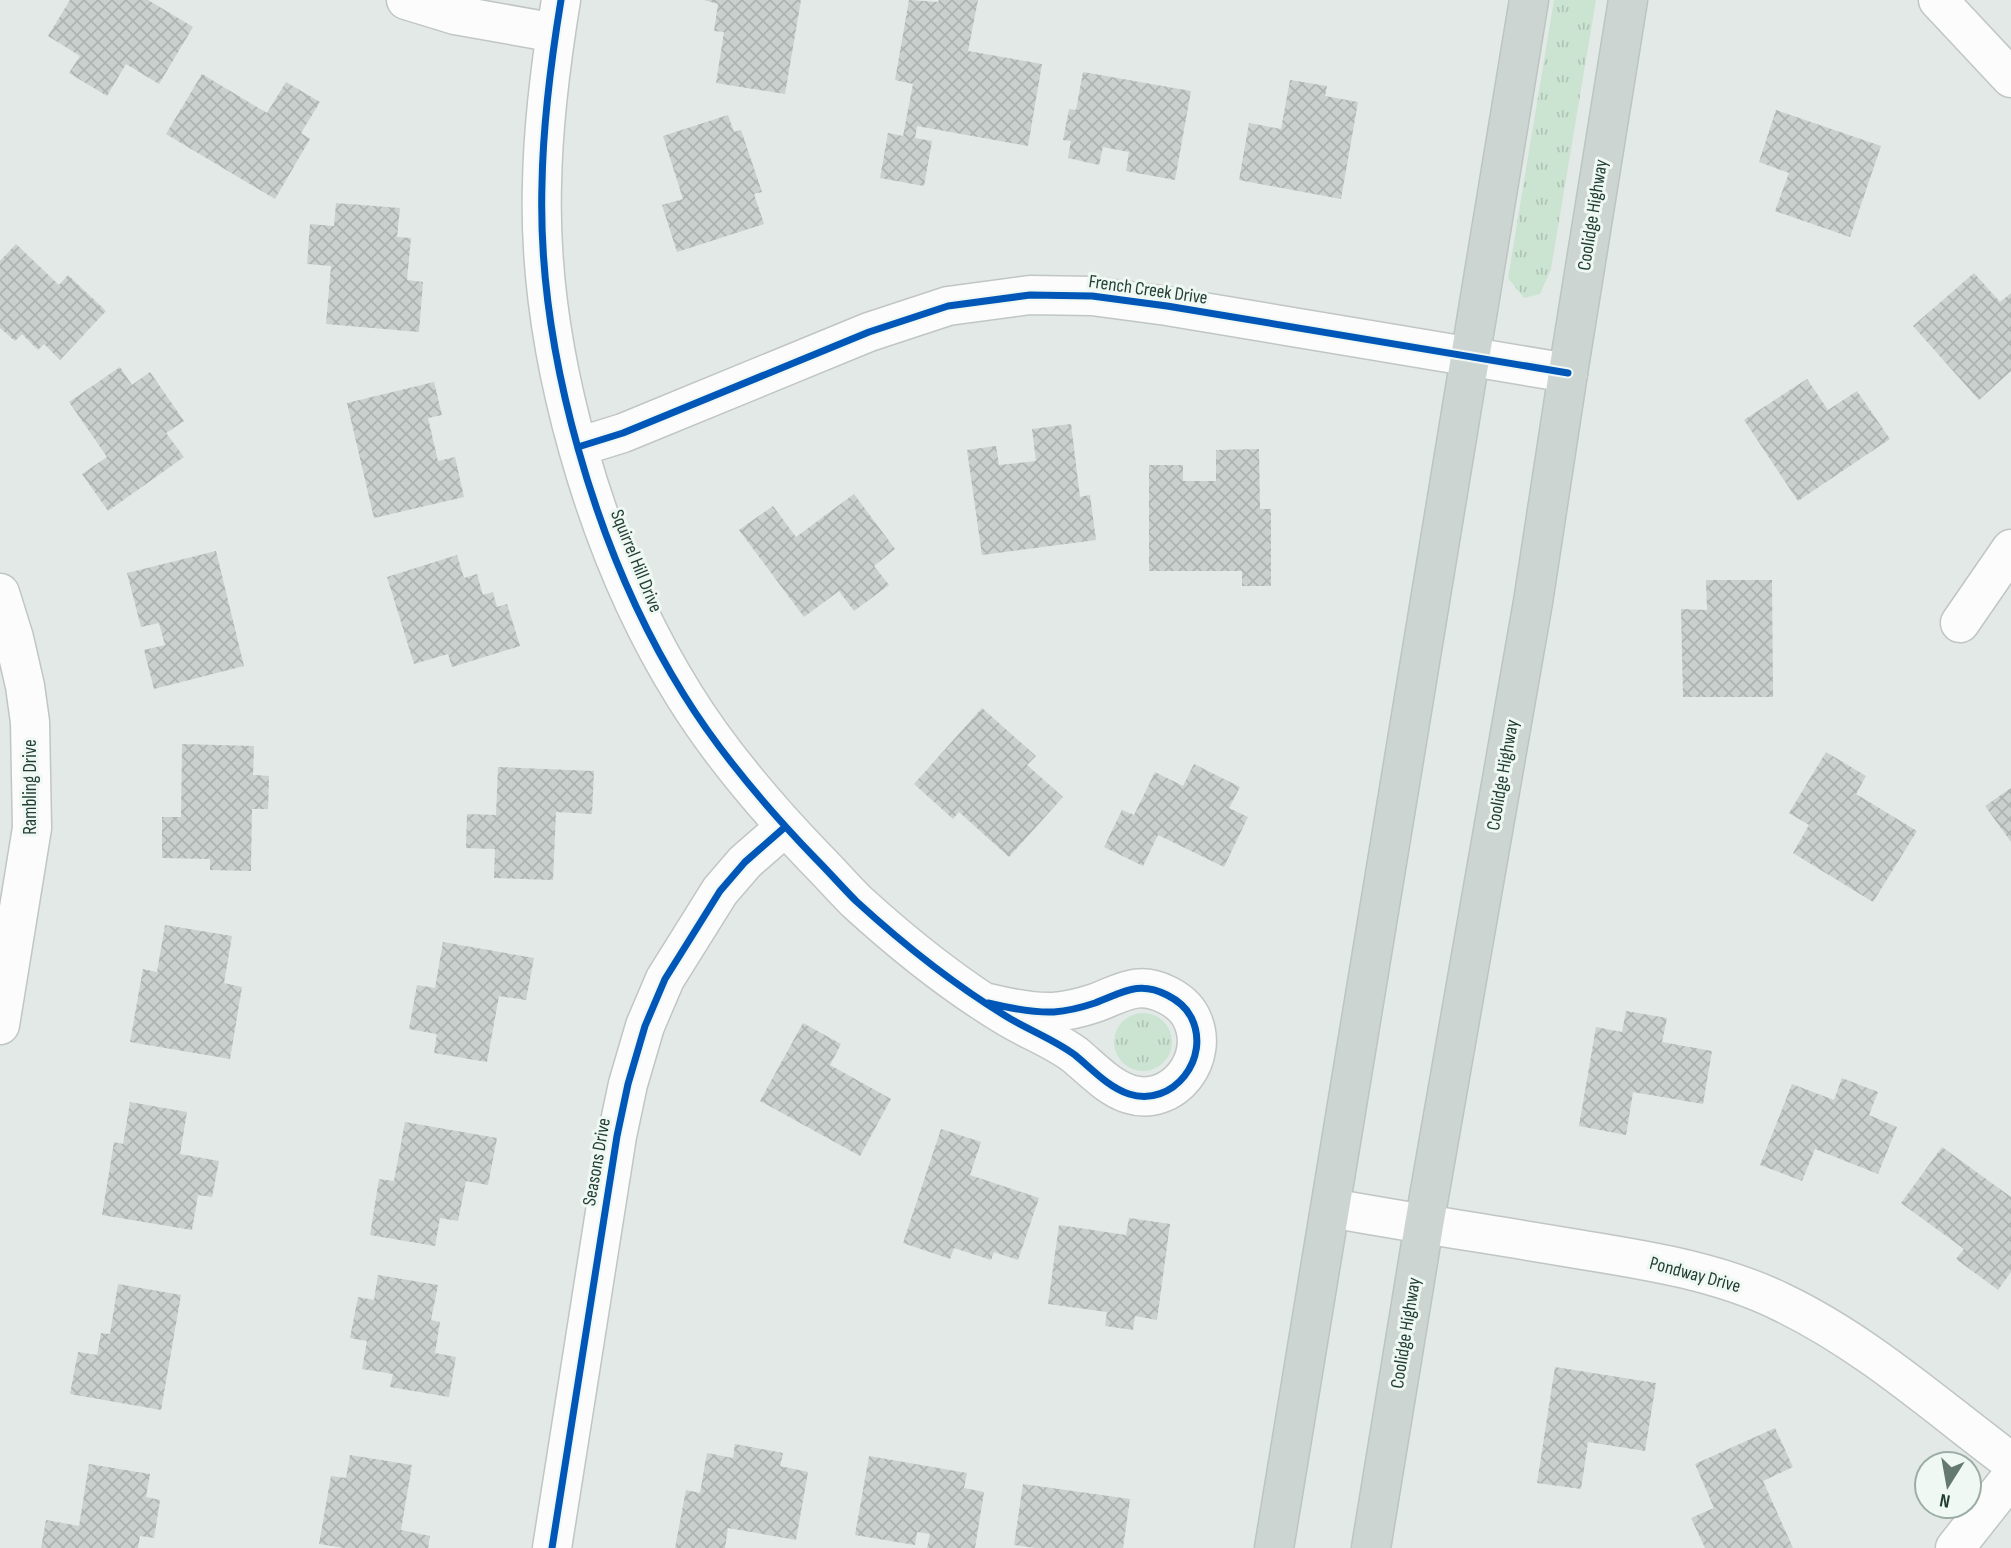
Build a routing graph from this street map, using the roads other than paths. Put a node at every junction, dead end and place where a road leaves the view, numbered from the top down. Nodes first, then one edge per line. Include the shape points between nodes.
1 (406, 0) edge
2 (1529, 0) edge
3 (1628, 0) edge
4 (1938, 0) edge
5 (559, 16) edge
6 (2011, 78) edge
7 (1470, 356) junction
8 (1567, 373) junction
9 (578, 447) junction
10 (2011, 549) edge
11 (0, 593) edge
12 (1960, 624) dead end
13 (785, 827) junction
14 (988, 1003) junction
15 (0, 1025) edge
16 (1331, 1208) junction
17 (1424, 1225) junction
18 (2011, 1462) edge
19 (2011, 1477) edge
20 (552, 1548) edge
21 (1274, 1548) edge
22 (1371, 1548) edge
23 (1955, 1548) edge

1 - 5 street via 455,15
2 - 7 main road
3 - 8 main road, Coolidge Highway
4 - 6 street
5 - 9 street, Squirrel Hill Drive via 541,186 551,319
7 - 8 street, French Creek Drive
7 - 9 street, French Creek Drive via 1167,306 1092,296 1030,295 948,306 869,331 623,433
7 - 16 main road
8 - 17 main road, Coolidge Highway via 1531,616
9 - 13 street, Squirrel Hill Drive via 628,589 651,636 719,746
10 - 12 street
11 - 15 street, Rambling Drive via 30,722 32,828
13 - 14 street, Squirrel Hill Drive via 865,908 933,967
13 - 20 street, Seasons Drive via 720,891 665,979 645,1026 617,1136
14 - 14 street, Squirrel Hill Drive via 1069,1050 1117,1089 1133,1096 1152,1097 1167,1091 1192,1069 1197,1032 1191,1016 1180,1003 1149,988 1055,1012
16 - 17 street, Pondway Drive
16 - 21 main road
17 - 18 street, Pondway Drive via 1619,1256 1737,1283 1821,1323 1886,1366
17 - 22 main road, Coolidge Highway
19 - 23 street

